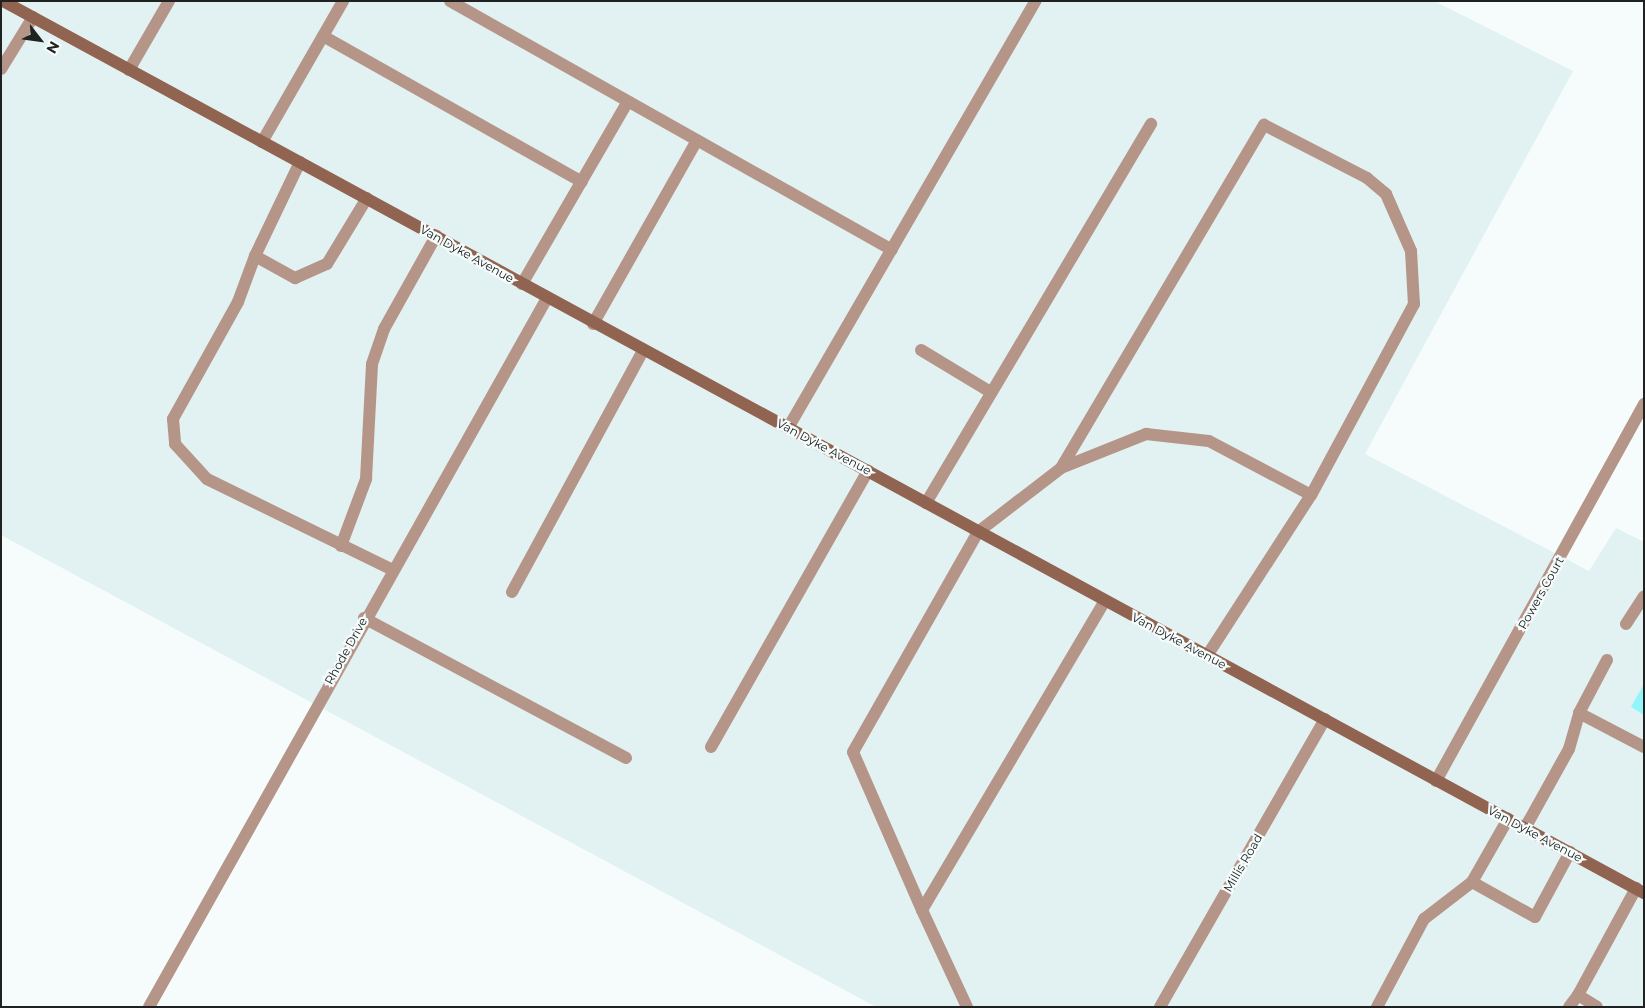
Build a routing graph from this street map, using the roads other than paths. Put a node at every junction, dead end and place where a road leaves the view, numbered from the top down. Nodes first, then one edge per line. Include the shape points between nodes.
1 (3, 1) edge
2 (169, 1) edge
3 (342, 1) edge
4 (450, 1) edge
5 (1036, 1) edge
6 (33, 17) junction
7 (323, 36) junction
8 (1, 69) edge
9 (129, 70) junction
10 (628, 101) junction
11 (1151, 124) dead end
12 (697, 140) junction
13 (262, 142) junction
14 (300, 162) junction
15 (582, 182) junction
16 (367, 198) junction
17 (436, 236) junction
18 (892, 250) junction
19 (255, 256) junction
20 (522, 284) junction
21 (548, 298) junction
22 (593, 324) junction
23 (921, 350) dead end
24 (643, 351) junction
25 (989, 391) junction
26 (1644, 404) edge
27 (788, 428) junction
28 (1061, 468) junction
29 (868, 471) junction
30 (1311, 495) junction
31 (926, 502) junction
32 (978, 532) junction
33 (341, 546) junction
34 (391, 569) junction
35 (512, 592) dead end
36 (1644, 596) edge
37 (1105, 601) junction
38 (364, 618) junction
39 (1626, 624) dead end
40 (1207, 656) junction
41 (1607, 660) dead end
42 (1579, 713) junction
43 (1326, 719) junction
44 (711, 747) dead end
45 (1644, 747) edge
46 (626, 758) dead end
47 (1436, 780) junction
48 (1508, 819) junction
49 (1525, 828) junction
50 (1570, 852) junction
51 (1472, 882) junction
52 (1640, 890) edge
53 (922, 910) junction
54 (1578, 995) junction
55 (149, 1007) edge
56 (967, 1007) edge
57 (1160, 1007) edge
58 (1376, 1007) edge
59 (1569, 1007) edge
60 (1597, 1007) edge

1 - 6 main road, Van Dyke Avenue
2 - 9 street
3 - 7 street
4 - 10 street
5 - 18 street
6 - 8 street
6 - 9 main road, Van Dyke Avenue
7 - 13 street
7 - 15 street
9 - 13 main road, Van Dyke Avenue
10 - 12 street
10 - 15 street
11 - 25 street via 1043,308
12 - 18 street
12 - 22 street
13 - 14 main road, Van Dyke Avenue
14 - 16 main road, Van Dyke Avenue
14 - 19 street
15 - 20 street
16 - 17 main road, Van Dyke Avenue
16 - 19 street via 327,264 295,278
17 - 20 main road, Van Dyke Avenue
17 - 33 street via 384,329 372,364 366,479
18 - 27 street
19 - 33 street via 238,302 172,419 175,444 207,479
20 - 21 main road, Van Dyke Avenue
21 - 22 main road, Van Dyke Avenue
21 - 34 street, Rhode Drive
22 - 24 main road, Van Dyke Avenue
23 - 25 street
24 - 27 main road, Van Dyke Avenue
24 - 35 street
25 - 31 street
26 - 47 street, Powers Court
27 - 29 main road, Van Dyke Avenue
28 - 30 street via 1146,434 1176,435 1209,441
28 - 30 street via 1264,125 1367,178 1386,194 1411,251 1414,304
28 - 32 street
29 - 31 main road, Van Dyke Avenue
29 - 44 street
30 - 40 street
31 - 32 main road, Van Dyke Avenue
32 - 37 main road, Van Dyke Avenue
32 - 53 street via 853,752
33 - 34 street
34 - 38 street, Rhode Drive
36 - 39 street
37 - 40 main road, Van Dyke Avenue
37 - 53 street
38 - 46 street
38 - 55 street, Rhode Drive
40 - 43 main road, Van Dyke Avenue
41 - 42 street
42 - 45 street
42 - 49 street via 1569,749
43 - 47 main road, Van Dyke Avenue
43 - 57 street, Millis Road
47 - 48 main road, Van Dyke Avenue
48 - 49 main road, Van Dyke Avenue
48 - 51 street
49 - 50 main road, Van Dyke Avenue
50 - 51 street via 1535,916
50 - 52 main road, Van Dyke Avenue
51 - 58 street via 1424,919
52 - 54 street
53 - 56 street
54 - 59 street
54 - 60 street

